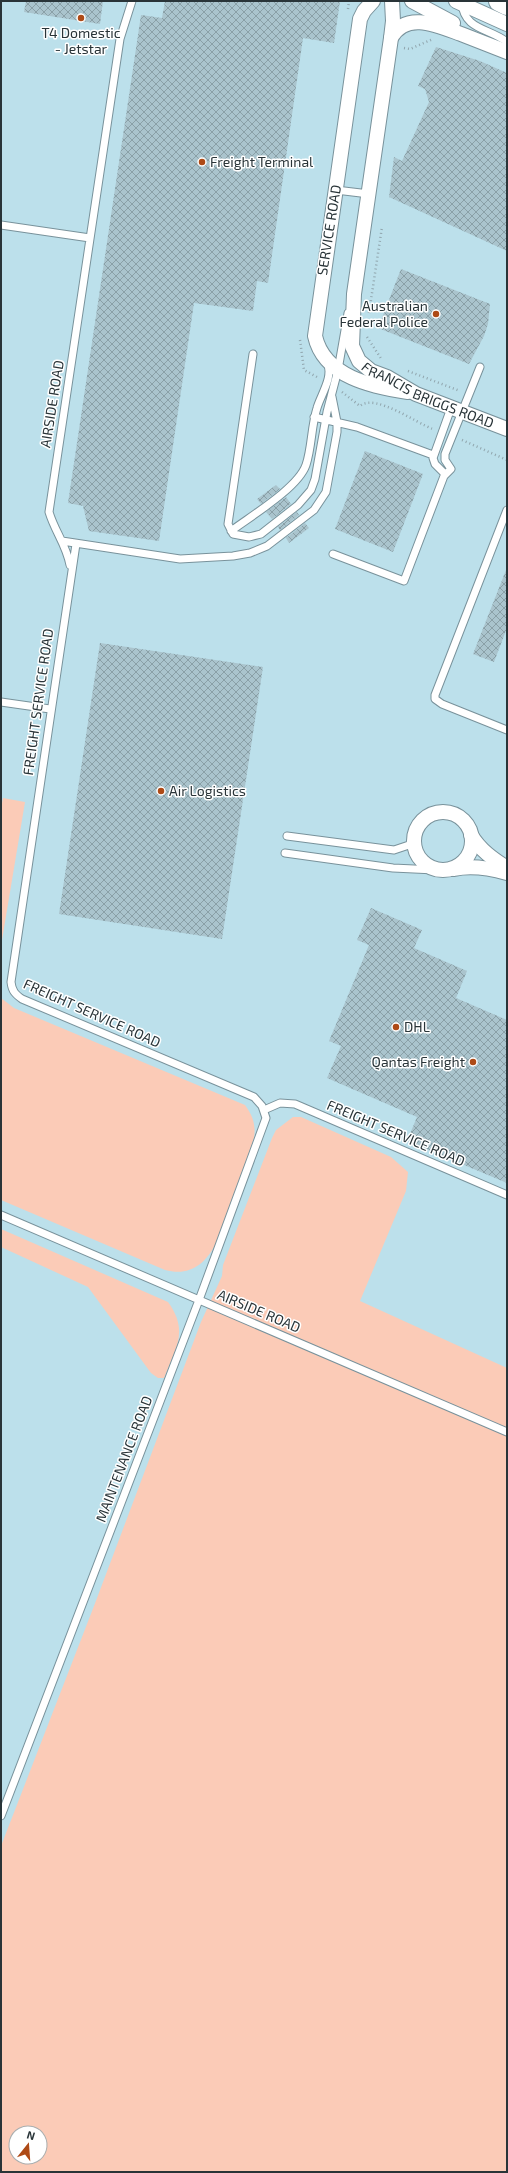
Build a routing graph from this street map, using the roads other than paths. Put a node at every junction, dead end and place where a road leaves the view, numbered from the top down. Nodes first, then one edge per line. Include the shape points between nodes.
1 (132, 1) edge
2 (362, 1) edge
3 (373, 1) edge
4 (392, 1) edge
5 (412, 1) edge
6 (499, 1) edge
7 (460, 2) edge
8 (507, 5) edge
9 (360, 19) junction
10 (507, 24) edge
11 (391, 38) junction
12 (507, 42) edge
13 (507, 51) edge
14 (336, 190) junction
15 (368, 194) junction
16 (1, 225) edge
17 (90, 238) junction
18 (354, 294) junction
19 (253, 354) dead end
20 (324, 358) junction
21 (480, 367) dead end
22 (338, 370) junction
23 (333, 389) junction
24 (416, 394) junction
25 (456, 410) junction
26 (314, 417) junction
27 (325, 419) junction
28 (337, 422) junction
29 (507, 429) edge
30 (433, 455) junction
31 (448, 472) junction
32 (507, 510) edge
33 (231, 531) junction
34 (62, 541) junction
35 (76, 544) junction
36 (334, 554) dead end
37 (71, 569) junction
38 (1, 702) edge
39 (50, 710) junction
40 (507, 730) edge
41 (471, 835) junction
42 (287, 836) dead end
43 (414, 836) junction
44 (285, 853) dead end
45 (507, 868) edge
46 (453, 869) junction
47 (435, 870) junction
48 (507, 873) edge
49 (264, 1110) junction
50 (507, 1195) edge
51 (1, 1215) edge
52 (199, 1300) junction
53 (507, 1432) edge
54 (1, 1816) edge

1 - 17 lane, AIRSIDE ROAD via 120,39
2 - 9 lane, SERVICE ROAD
3 - 9 street
4 - 11 street
5 - 13 street
6 - 8 street
7 - 10 street
7 - 12 lane via 462,13 467,20
9 - 14 street, SERVICE ROAD
11 - 13 street via 402,26 428,22
11 - 15 street
14 - 15 lane
14 - 20 street, SERVICE ROAD via 315,324 317,346
15 - 18 street
16 - 17 lane
17 - 34 lane, AIRSIDE ROAD via 49,512 54,529
18 - 22 lane via 344,330
18 - 24 street, FRANCIS BRIGGS ROAD via 352,338 355,352 365,367
19 - 33 lane via 229,514 228,524
20 - 22 street, SERVICE ROAD
20 - 26 lane via 328,365 328,378
21 - 25 lane via 470,395
22 - 23 lane
22 - 24 street, SERVICE ROAD via 374,386
23 - 27 lane
23 - 28 lane
24 - 25 street, FRANCIS BRIGGS ROAD
25 - 29 street, FRANCIS BRIGGS ROAD
25 - 30 lane
25 - 31 lane via 452,436 444,458
26 - 27 lane
26 - 33 lane via 308,457 301,476
27 - 28 lane
27 - 33 lane via 315,479 306,497 258,536 240,536
28 - 30 lane
28 - 35 lane via 328,484 323,498 314,510 267,546 233,556 199,559 169,558
30 - 31 lane via 435,464
31 - 36 lane via 404,581
32 - 40 lane via 435,695 435,699 442,704
34 - 35 lane
34 - 37 lane, AIRSIDE ROAD
35 - 37 lane, FREIGHT SERVICE ROAD
37 - 39 lane, FREIGHT SERVICE ROAD
38 - 39 lane
39 - 49 lane, FREIGHT SERVICE ROAD via 10,982 14,994 254,1098
41 - 43 street via 466,824 457,816 439,812 423,820
41 - 45 street via 494,860
41 - 46 street via 472,847 467,858
42 - 43 lane via 394,850 409,845
43 - 47 street via 418,857
44 - 47 lane via 394,868
46 - 47 street
46 - 48 street via 491,868
49 - 50 lane, FREIGHT SERVICE ROAD via 280,1103 295,1104
49 - 52 lane, MAINTENANCE ROAD via 266,1122
51 - 52 lane, AIRSIDE ROAD
52 - 53 lane, AIRSIDE ROAD
52 - 54 lane, MAINTENANCE ROAD

